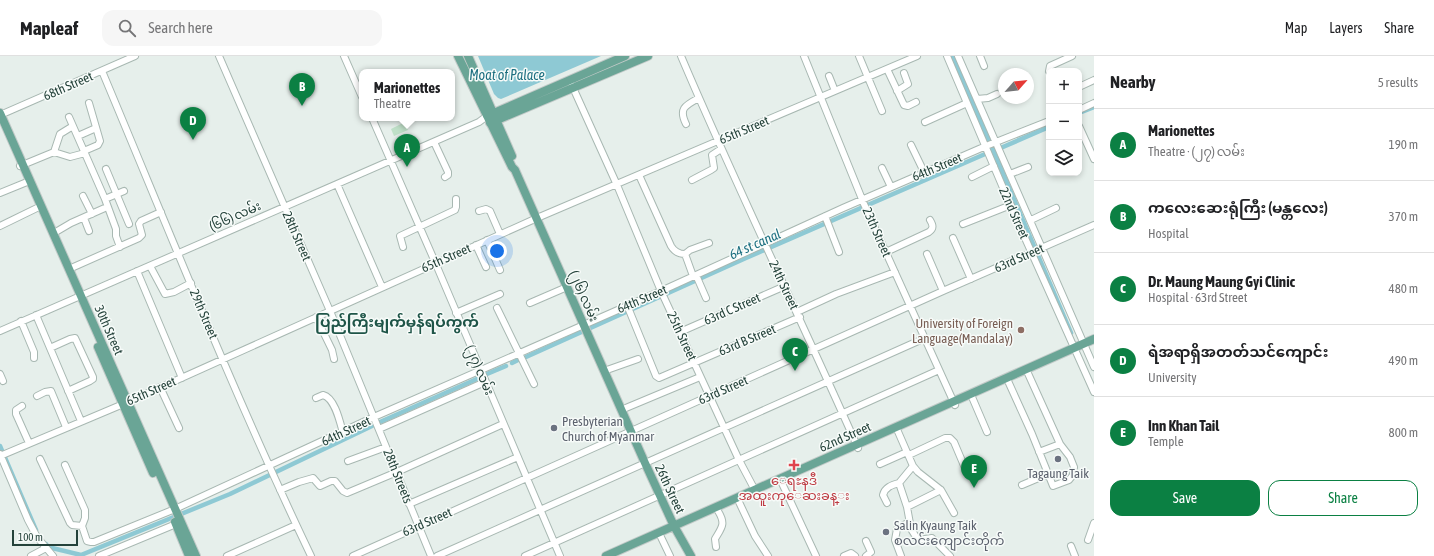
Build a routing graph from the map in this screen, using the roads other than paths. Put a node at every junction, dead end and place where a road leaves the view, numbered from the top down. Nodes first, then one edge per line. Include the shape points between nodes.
1 (135, 56) edge
2 (219, 56) edge
3 (344, 56) edge
4 (458, 56) edge
5 (468, 56) edge
6 (625, 56) edge
7 (648, 56) edge
8 (681, 56) edge
9 (804, 56) edge
10 (859, 56) edge
11 (916, 56) edge
12 (947, 56) edge
13 (958, 56) edge
14 (980, 56) edge
15 (1072, 56) edge
16 (984, 66) dead end
17 (1052, 68) edge
18 (887, 69) junction
19 (102, 71) junction
20 (904, 73) dead end
21 (829, 76) dead end
22 (868, 77) junction
23 (1094, 80) edge
24 (570, 81) junction
25 (1082, 86) edge
26 (573, 89) junction
27 (359, 90) edge
28 (835, 91) junction
29 (897, 91) junction
30 (996, 94) dead end
31 (820, 97) junction
32 (699, 98) junction
33 (977, 99) junction
34 (916, 102) dead end
35 (89, 103) dead end
36 (967, 103) junction
37 (1094, 104) edge
38 (1082, 109) edge
39 (882, 111) dead end
40 (0, 115) edge
41 (70, 117) dead end
42 (492, 118) junction
43 (373, 121) edge
44 (925, 122) dead end
45 (1046, 122) edge
46 (686, 124) dead end
47 (73, 126) junction
48 (96, 128) junction
49 (1082, 132) edge
50 (78, 136) junction
51 (717, 141) junction
52 (434, 142) junction
53 (910, 145) dead end
54 (992, 146) junction
55 (721, 149) junction
56 (54, 152) junction
57 (85, 152) junction
58 (1093, 156) edge
59 (391, 160) junction
60 (22, 166) junction
61 (994, 166) junction
62 (1028, 167) dead end
63 (882, 168) dead end
64 (106, 169) dead end
65 (924, 172) junction
66 (1010, 174) junction
67 (639, 175) junction
68 (444, 177) dead end
69 (972, 177) dead end
70 (692, 180) dead end
71 (28, 184) junction
72 (337, 184) junction
73 (617, 185) junction
74 (891, 187) junction
75 (124, 191) dead end
76 (0, 193) edge
77 (11, 193) dead end
78 (117, 194) junction
79 (83, 196) dead end
80 (105, 199) junction
81 (456, 199) dead end
82 (864, 203) junction
83 (1010, 205) junction
84 (40, 207) junction
85 (107, 207) junction
86 (284, 207) junction
87 (1056, 208) dead end
88 (479, 211) dead end
89 (161, 212) junction
90 (92, 214) junction
91 (84, 218) junction
92 (537, 218) junction
93 (827, 220) junction
94 (930, 220) dead end
95 (1031, 220) junction
96 (129, 224) dead end
97 (963, 224) dead end
98 (1094, 225) edge
99 (0, 226) edge
100 (420, 226) junction
101 (89, 231) dead end
102 (54, 233) junction
103 (500, 234) junction
104 (953, 238) dead end
105 (487, 240) junction
106 (709, 243) dead end
107 (476, 245) junction
108 (767, 246) junction
109 (120, 247) junction
110 (403, 247) dead end
111 (1037, 250) junction
112 (839, 252) dead end
113 (886, 252) junction
114 (178, 253) junction
115 (685, 254) junction
116 (927, 254) dead end
117 (435, 262) junction
118 (150, 266) junction
119 (486, 267) dead end
120 (69, 269) junction
121 (500, 270) dead end
122 (137, 271) junction
123 (895, 272) junction
124 (696, 277) junction
125 (971, 279) junction
126 (191, 284) junction
127 (785, 286) junction
128 (382, 287) junction
129 (567, 287) junction
130 (943, 291) junction
131 (500, 294) dead end
132 (662, 294) junction
133 (79, 296) junction
134 (706, 298) dead end
135 (530, 303) dead end
136 (910, 306) junction
137 (497, 308) dead end
138 (628, 309) junction
139 (330, 311) junction
140 (456, 313) junction
141 (36, 315) junction
142 (798, 315) junction
143 (316, 317) junction
144 (22, 321) junction
145 (585, 328) junction
146 (0, 331) edge
147 (680, 332) junction
148 (925, 338) junction
149 (1094, 339) edge
150 (1094, 343) edge
151 (1080, 347) junction
152 (50, 348) junction
153 (814, 350) junction
154 (521, 357) junction
155 (34, 358) dead end
156 (223, 359) junction
157 (334, 359) dead end
158 (638, 359) dead end
159 (694, 363) junction
160 (1094, 367) edge
161 (939, 370) junction
162 (604, 371) junction
163 (1026, 371) junction
164 (0, 374) edge
165 (483, 376) junction
166 (700, 377) junction
167 (182, 378) junction
168 (4, 381) dead end
169 (828, 381) junction
170 (1008, 381) junction
171 (534, 384) dead end
172 (160, 387) junction
173 (68, 391) junction
174 (1094, 392) edge
175 (37, 396) dead end
176 (709, 396) junction
177 (972, 397) junction
178 (316, 398) dead end
179 (125, 403) junction
180 (954, 404) junction
181 (22, 406) dead end
182 (621, 410) junction
183 (842, 414) junction
184 (81, 421) junction
185 (377, 423) junction
186 (503, 424) junction
187 (66, 427) junction
188 (179, 428) dead end
189 (724, 428) junction
190 (897, 429) junction
191 (631, 431) junction
192 (987, 432) dead end
193 (343, 433) junction
194 (29, 443) junction
195 (1060, 444) junction
196 (858, 446) junction
197 (386, 447) junction
198 (1039, 452) junction
199 (908, 454) junction
200 (2, 455) edge
201 (518, 457) junction
202 (40, 459) dead end
203 (739, 460) junction
204 (348, 461) dead end
205 (645, 463) junction
206 (880, 464) dead end
207 (65, 465) dead end
208 (913, 466) junction
209 (965, 468) dead end
210 (271, 470) junction
211 (397, 472) junction
212 (1048, 474) junction
213 (526, 478) junction
214 (781, 481) junction
215 (900, 483) junction
216 (1022, 485) dead end
217 (280, 490) junction
218 (941, 490) junction
219 (756, 492) junction
220 (660, 496) junction
221 (738, 502) junction
222 (887, 503) dead end
223 (409, 504) junction
224 (907, 506) junction
225 (540, 510) junction
226 (718, 511) junction
227 (954, 513) dead end
228 (175, 516) junction
229 (1094, 523) edge
230 (906, 524) junction
231 (296, 525) junction
232 (82, 526) junction
233 (419, 526) junction
234 (675, 528) junction
235 (659, 535) junction
236 (1088, 540) dead end
237 (866, 541) dead end
238 (555, 544) junction
239 (1071, 546) dead end
240 (716, 547) dead end
241 (46, 548) junction
242 (31, 556) edge
243 (53, 556) edge
244 (99, 556) edge
245 (189, 556) edge
246 (196, 556) edge
247 (227, 556) edge
248 (311, 556) edge
249 (353, 556) edge
250 (431, 556) edge
251 (437, 556) edge
252 (525, 556) edge
253 (560, 556) edge
254 (606, 556) edge
255 (618, 556) edge
256 (670, 556) edge
257 (692, 556) edge
258 (768, 556) edge
259 (816, 556) edge
260 (844, 556) edge
261 (855, 556) edge
262 (866, 556) edge
263 (901, 556) edge
264 (950, 556) edge
265 (1075, 556) edge

1 - 19 street, 68th Street
2 - 86 street, 28th Street
3 - 27 street
4 - 42 main road, (၂၆) လမ်း
5 - 42 main road, (၂၆) လမ်း
6 - 24 main road, (၆၆) လမ်း
7 - 26 main road, (၆၆) လမ်း
8 - 32 street, 24th Street
9 - 31 street, 23th Street
10 - 22 street
11 - 18 street, 65th Street
12 - 36 street, 22nd Street
13 - 33 street, 22nd Street
14 - 16 street
15 - 17 street
18 - 22 street, 65th Street
18 - 29 street
19 - 40 street, 68th Street
19 - 89 street, 29th Street
20 - 29 street via 908,84
21 - 28 street
22 - 28 street, 65th Street
22 - 39 street
23 - 25 street
24 - 26 street, 25th Street
24 - 42 main road, (၆၆) လမ်း
26 - 42 main road, (၆၆) လမ်း
26 - 73 street, 25th Street
28 - 31 street, 65th Street
29 - 34 street via 906,106
30 - 33 street
31 - 51 street, 65th Street
31 - 82 street, 23th Street
32 - 46 street via 683,110
32 - 51 street, 24th Street
33 - 54 street, 22nd Street
35 - 48 street
36 - 44 street
36 - 54 street, 22nd Street
37 - 38 street
40 - 60 main road, 30th Street
41 - 47 street
42 - 52 street, (၆၆) လမ်း
42 - 92 main road, (၂၆) လမ်း via 516,165 515,170
43 - 59 street, (၂၇) လမ်း
45 - 54 street, 64th Street
47 - 50 street
47 - 56 street via 60,134
48 - 50 street
48 - 57 street via 100,144
49 - 58 street
50 - 57 street
51 - 55 street, 24th Street
51 - 67 street, 65th Street
52 - 59 street, (၆၆) လမ်း
52 - 68 street via 448,172
53 - 65 street
54 - 61 street, 22nd Street via 990,157
54 - 65 street, 64th Street
54 - 66 street, 22nd Street
55 - 70 street via 712,155 714,168
55 - 108 street, 24th Street
56 - 57 street via 70,157
56 - 60 street
57 - 80 street
59 - 72 street, (၆၆) လမ်း
59 - 100 street, (၂၇) လမ်း
60 - 71 main road, 30th Street
60 - 84 main road, 30th Street
61 - 69 street
61 - 83 street, 22nd Street
62 - 66 street
63 - 74 street
64 - 78 street
65 - 74 street, 64th Street
66 - 95 street, 22nd Street
67 - 73 street, 65th Street
67 - 115 street via 671,246 680,254
71 - 76 street
71 - 77 street
71 - 84 main road, 30th Street
72 - 86 street, (၆၆) လမ်း
72 - 128 street
73 - 92 street, 65th Street
73 - 132 street, 25th Street
74 - 82 street, 64th Street
75 - 78 street
78 - 80 street
78 - 96 street
79 - 90 street
80 - 85 street
81 - 100 street via 454,210
82 - 93 street, 64th Street
82 - 113 street, 23th Street
83 - 97 street
83 - 111 street, 22nd Street
84 - 99 street
84 - 102 main road, 30th Street
84 - 133 main road, 30th Street
85 - 90 street
85 - 109 street
86 - 114 street, (၆၆) လမ်း
86 - 139 street, 28th Street
87 - 95 street
88 - 103 street via 490,211
89 - 109 street via 141,220 139,224 142,235
89 - 114 street, 29th Street
90 - 91 street
91 - 101 street
91 - 102 street
92 - 103 street, 65th Street
92 - 129 main road, (၂၆) လမ်း
93 - 108 street, 64th Street
93 - 112 street
94 - 113 street via 932,230
95 - 111 street, 22nd Street
98 - 111 street, 63rd Street
100 - 110 street via 400,236
100 - 117 street, (၂၇) လမ်း
102 - 120 main road, 30th Street
103 - 105 street, 65th Street
104 - 125 street
105 - 107 street, 65th Street
105 - 121 street
106 - 115 street
107 - 117 street, 65th Street
107 - 119 street
108 - 124 street, 64th Street
108 - 127 street, 24th Street
109 - 120 street
111 - 125 street, 63rd Street
111 - 151 street, 22nd Street
111 - 151 street, 22nd Street
113 - 123 street, 23th Street
114 - 118 street, (၆၆) လမ်း
114 - 126 street, 29th Street
115 - 124 street
116 - 130 street
117 - 128 street, 65th Street
117 - 140 street, (၂၇) လမ်း
118 - 122 street, (၆၆) လမ်း
118 - 126 street via 165,294
120 - 133 main road, 30th Street
122 - 133 street, (၆၆) လမ်း
122 - 167 street
123 - 136 street, 23th Street
123 - 142 street, 63rd B Street via 836,294
124 - 132 street, 64th Street
124 - 134 street
125 - 130 street, 63rd Street
126 - 156 street, 29th Street
127 - 142 street, 24th Street
127 - 147 street, 63rd C Street
128 - 139 street, 65th Street
129 - 135 street
129 - 145 main road, (၂၆) လမ်း
130 - 136 street, 63rd Street
131 - 140 street
132 - 138 street, 64th Street
132 - 147 street, 25th Street
133 - 141 street, (၆၆) လမ်း
133 - 179 main road, 30th Street
136 - 148 street, 23th Street
136 - 153 street, 63rd Street
137 - 154 street
138 - 145 street, 64th Street
138 - 159 street, 63rd B Street via 658,378
139 - 143 street, 65th Street
139 - 185 street, 28th Street
140 - 165 street, (၂၇) လမ်း
141 - 144 street, (၆၆) လမ်း
141 - 152 street
142 - 153 street, 24th Street
142 - 159 street, 63rd B Street
143 - 156 street, 65th Street
143 - 157 street
144 - 146 street, (၆၆) လမ်း
144 - 155 street
145 - 154 street, 64th Street
145 - 162 main road, (၂၆) လမ်း
147 - 159 street, 25th Street
148 - 161 street, 23th Street
148 - 169 street
149 - 151 main road, 62nd Street
150 - 151 main road, 62nd Street
151 - 160 street, 22nd Street
151 - 163 main road, 62nd Street
151 - 174 street, 22nd Street
152 - 173 street
152 - 173 street via 75,338 93,377 90,382
153 - 169 street, 24th Street
153 - 176 street, 63rd Street
154 - 165 street, 64th Street
154 - 171 street
156 - 167 street, 65th Street
156 - 210 street, 29th Street
158 - 162 street
159 - 166 street, 25th Street
161 - 180 street, 23th Street
161 - 183 street
162 - 182 main road, (၂၆) လမ်း
163 - 170 main road, 62nd Street
163 - 180 main road, 62nd Street
163 - 195 street
164 - 168 street
165 - 185 street, 64th Street
165 - 185 street
165 - 186 street, (၂၇) လမ်း
166 - 176 street, 25th Street
166 - 182 street
167 - 172 street, 65th Street
169 - 183 street, 24th Street
169 - 189 street
170 - 177 main road, 62nd Street
170 - 198 street
172 - 179 street, 65th Street
172 - 188 street
173 - 184 street
175 - 187 street via 51,391
176 - 189 street, 25th Street
176 - 191 street, 63rd Street
177 - 180 main road, 62nd Street
177 - 192 street
178 - 193 street via 323,395 328,397
179 - 184 street, 65th Street
179 - 228 main road, 30th Street
180 - 190 main road, 62nd Street
181 - 194 street via 16,410 16,414
182 - 191 main road, (၂၆) လမ်း
183 - 196 street, 24th Street
183 - 203 street
184 - 187 street, 65th Street
185 - 193 street, 64th Street
185 - 197 street, 28th Streets
186 - 201 street, (၂၇) လမ်း
186 - 211 street
187 - 194 street, 65th Street
189 - 203 street, 25th Street
189 - 205 street
190 - 196 main road, 62nd Street
190 - 199 street
191 - 205 main road, 26th Street
191 - 213 street, 63rd Street
193 - 210 street, 64th Street
194 - 200 street, 65th Street
195 - 198 street
195 - 212 street via 1070,457 1074,475 1069,480 1053,486
196 - 214 main road, 62nd Street
197 - 204 street
197 - 211 street, 28th Streets
198 - 212 street
199 - 206 street
199 - 208 street
199 - 209 street via 950,438
200 - 241 street via 28,520
201 - 213 street, (၂၇) လမ်း
201 - 223 street
202 - 232 street via 70,523
203 - 219 street, 25th Street
203 - 220 street
205 - 220 main road, 26th Street
205 - 225 street
207 - 232 street via 84,510
208 - 215 street
208 - 218 street
210 - 217 street, 29th Street
210 - 228 street, 64th Street
211 - 217 street via 347,492 343,491 336,481 320,486 313,478
211 - 223 street, 28th Streets
212 - 216 street
213 - 225 street, (၂၇) လမ်း
213 - 233 street, 63rd Street
214 - 219 main road, 62nd Street
214 - 259 street
215 - 222 street via 888,487 884,492
215 - 224 street
217 - 231 street, 29th Street
218 - 224 street
218 - 227 street
219 - 221 main road, 62nd Street
219 - 234 main road, 62nd Street
220 - 234 main road, 26th Street
220 - 238 street
221 - 226 main road, 62nd Street
221 - 258 street
223 - 233 street, 28th Streets
224 - 230 street
225 - 238 street, (၂၇) လမ်း
225 - 251 street
226 - 234 main road, 62nd Street
226 - 240 street via 723,526 715,539
228 - 232 street via 91,542 87,541
228 - 244 street, 64th Street
228 - 245 main road, 30th Street
228 - 246 main road, 30th Street
229 - 236 street
230 - 263 street via 897,529 895,540
230 - 264 street via 918,540 932,538
231 - 247 street
231 - 248 street, 29th Street
233 - 249 street, 63rd Street
233 - 250 street, 28th Streets
234 - 235 main road, 62nd Street
234 - 257 main road, 26th Street
235 - 254 main road, 62nd Street
235 - 255 main road, 62nd Street
235 - 256 street
237 - 262 street via 871,552
238 - 252 street
238 - 253 street, (၂၇) လမ်း
239 - 265 street
241 - 242 street
241 - 243 street
260 - 261 street via 851,553

